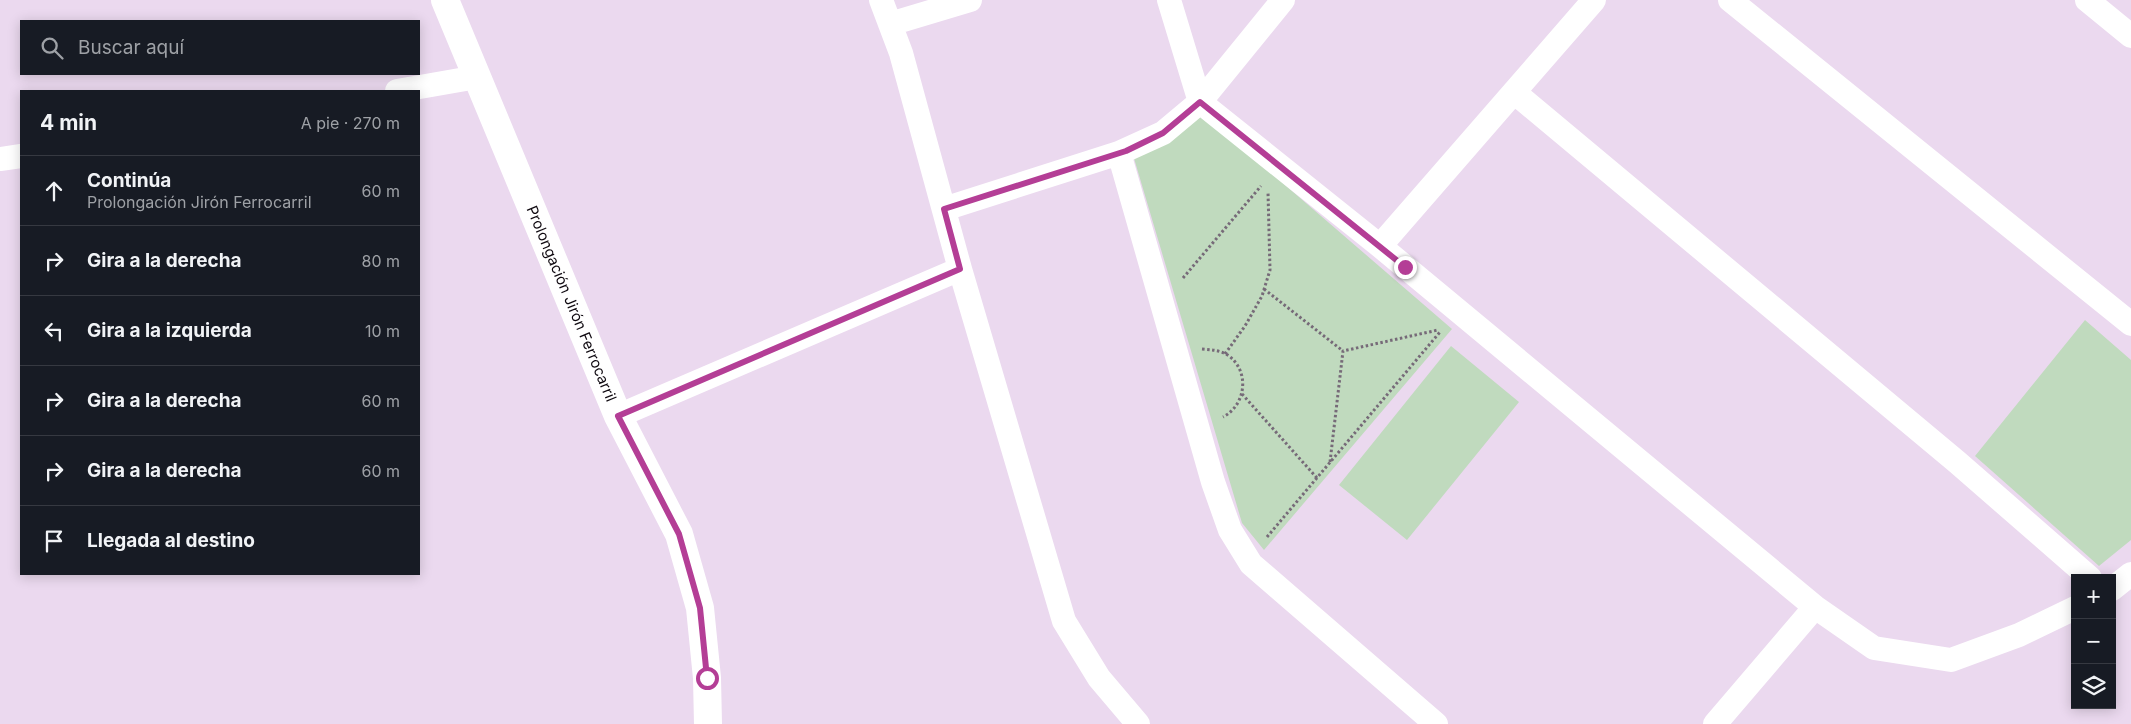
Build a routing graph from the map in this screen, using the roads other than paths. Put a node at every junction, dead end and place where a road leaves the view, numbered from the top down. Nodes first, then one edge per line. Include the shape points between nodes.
1 (445, 0) edge
2 (881, 0) edge
3 (970, 0) edge
4 (1169, 0) edge
5 (1283, 0) edge
6 (1594, 0) edge
7 (1730, 0) edge
8 (2087, 0) edge
9 (890, 24) junction
10 (2131, 36) edge
11 (477, 78) junction
12 (403, 90) edge
13 (1514, 92) junction
14 (1200, 102) junction
15 (1119, 153) junction
16 (20, 156) edge
17 (0, 159) edge
18 (944, 209) junction
19 (1380, 246) junction
20 (960, 269) junction
21 (2131, 324) edge
22 (618, 416) junction
23 (2085, 574) edge
24 (2131, 574) edge
25 (2116, 585) edge
26 (1815, 607) junction
27 (2071, 610) edge
28 (708, 724) edge
29 (1138, 724) edge
30 (1436, 724) edge
31 (1715, 724) edge

1 - 11 street, Prolongación Jirón Ferrocarril
2 - 9 street
3 - 9 street
4 - 14 street
5 - 14 street
6 - 13 street
7 - 21 street
8 - 10 street
9 - 18 street
11 - 12 street
11 - 22 street, Prolongación Jirón Ferrocarril
13 - 19 street
13 - 23 street
14 - 15 street via 1163,133
14 - 19 street via 1273,172
15 - 18 street
15 - 30 street via 1212,482 1230,530 1251,564
16 - 17 street
18 - 20 street
19 - 26 street
20 - 22 street
20 - 29 street via 1064,621 1099,678
22 - 28 street, Prolongación Jirón Ferrocarril via 679,534 700,608
24 - 25 street
26 - 27 street via 1874,648 1951,660 2019,635
26 - 31 street

